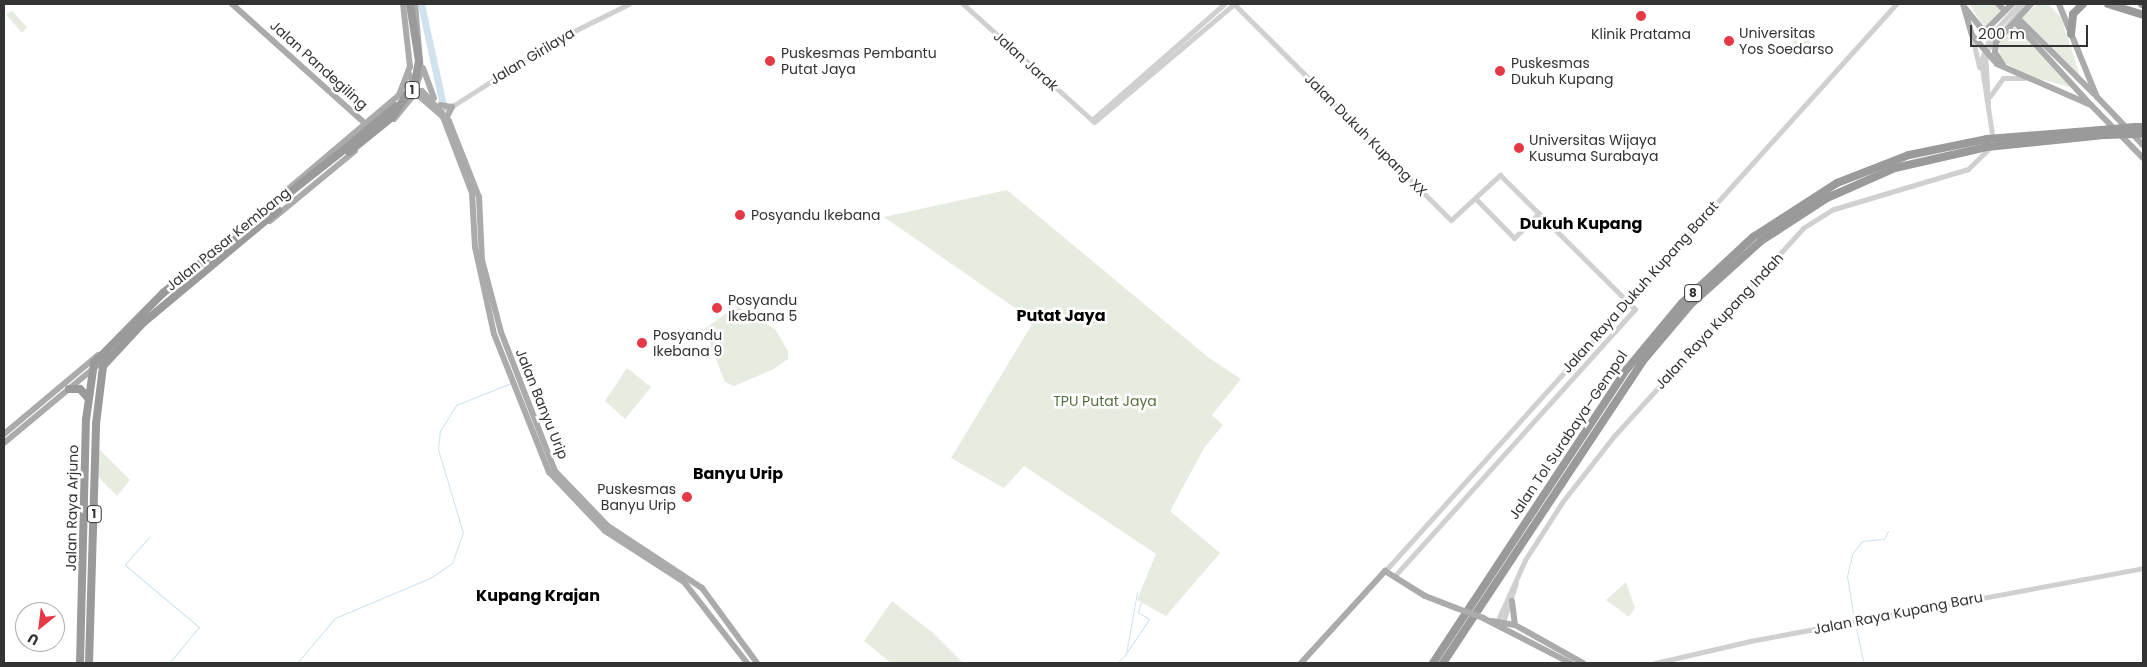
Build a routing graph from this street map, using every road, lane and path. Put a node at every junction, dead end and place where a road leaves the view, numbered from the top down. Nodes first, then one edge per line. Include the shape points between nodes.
1 (232, 4) edge
2 (403, 4) edge
3 (409, 4) edge
4 (415, 4) edge
5 (629, 4) edge
6 (963, 4) edge
7 (1224, 4) edge
8 (1234, 4) edge
9 (1896, 4) edge
10 (2012, 4) edge
11 (2019, 4) edge
12 (2025, 4) edge
13 (2031, 4) edge
14 (2058, 4) edge
15 (2083, 4) edge
16 (2108, 4) edge
17 (1964, 5) edge
18 (2143, 15) edge
19 (420, 32) junction
20 (407, 34) junction
21 (2071, 34) junction
22 (1972, 35) junction
23 (1988, 41) junction
24 (1978, 45) junction
25 (1984, 52) junction
26 (422, 63) junction
27 (2007, 70) junction
28 (409, 74) junction
29 (1981, 77) junction
30 (2029, 80) junction
31 (415, 90) junction
32 (401, 94) junction
33 (2097, 97) junction
34 (1121, 98) junction
35 (1990, 98) junction
36 (407, 104) junction
37 (1988, 104) junction
38 (2091, 105) junction
39 (437, 106) junction
40 (452, 107) junction
41 (447, 117) junction
42 (366, 125) junction
43 (382, 129) junction
44 (2141, 130) edge
45 (2103, 132) junction
46 (1992, 134) dead end
47 (352, 137) junction
48 (2143, 145) edge
49 (361, 146) junction
50 (1988, 150) dead end
51 (2143, 158) edge
52 (1475, 198) junction
53 (1539, 213) junction
54 (248, 231) junction
55 (1627, 302) junction
56 (1585, 350) junction
57 (112, 353) junction
58 (98, 355) junction
59 (1593, 358) junction
60 (91, 369) junction
61 (516, 382) junction
62 (69, 389) junction
63 (88, 398) junction
64 (4, 434) edge
65 (4, 443) edge
66 (1493, 450) junction
67 (1501, 457) junction
68 (1473, 473) junction
69 (1481, 480) junction
70 (1436, 514) junction
71 (85, 516) junction
72 (1444, 522) junction
73 (94, 524) junction
74 (85, 528) junction
75 (612, 532) junction
76 (2143, 568) edge
77 (1385, 571) junction
78 (1394, 577) junction
79 (1516, 580) junction
80 (1512, 601) junction
81 (1499, 622) junction
82 (1515, 625) junction
83 (80, 663) edge
84 (90, 663) edge
85 (748, 663) edge
86 (757, 663) edge
87 (1301, 663) edge
88 (1433, 663) edge
89 (1444, 663) edge
90 (1570, 663) edge
91 (1581, 663) edge
92 (1655, 663) edge

1 - 42 main road, Jalan Pandegiling
2 - 20 main road
3 - 54 highway, 1, bridge via 414,66 403,97
4 - 19 main road
5 - 40 street, Jalan Girilaya via 556,40
6 - 34 street, Jalan Jarak via 1092,120
7 - 34 street
8 - 34 street
8 - 52 street, Jalan Dukuh Kupang XX via 1452,220
9 - 55 street, Jalan Raya Dukuh Kupang Barat
10 - 17 main road via 1984,32
11 - 23 street
12 - 25 street
13 - 27 main road via 1996,42 1996,55
14 - 21 main road
15 - 21 highway via 2073,14
16 - 18 highway
17 - 22 main road
19 - 20 main road via 416,38
19 - 26 main road
20 - 28 main road
21 - 33 main road
22 - 24 main road
22 - 29 street
23 - 24 main road
23 - 25 street
24 - 25 main road
25 - 27 main road
25 - 29 street
25 - 35 street
26 - 31 main road, Jalan Pasar Kembang
26 - 39 main road
27 - 30 main road
28 - 31 main road, Jalan Banyu Urip
28 - 32 main road, Jalan Pasar Kembang
29 - 37 street
30 - 35 street via 2004,78
30 - 38 main road via 2057,87
31 - 32 main road
31 - 36 main road, Jalan Pasar Kembang
31 - 39 main road, Jalan Banyu Urip
32 - 36 main road via 409,97
32 - 42 main road, Jalan Pasar Kembang
33 - 38 main road via 2017,21
33 - 48 main road
35 - 37 street
36 - 39 main road
36 - 43 main road, Jalan Pasar Kembang
37 - 46 street
38 - 51 main road
39 - 40 main road
39 - 41 main road, Jalan Banyu Urip
39 - 61 main road, Jalan Banyu Urip via 475,201 477,263 494,334
40 - 41 main road
41 - 61 main road, Jalan Banyu Urip via 479,197 482,260
42 - 43 main road
42 - 47 main road, Jalan Pasar Kembang
43 - 49 main road, Jalan Pasar Kembang
44 - 45 highway, Jalan Tol Surabaya–Gempol / 8, bridge
45 - 88 highway, Jalan Tol Surabaya–Gempol / 8 via 1987,138 1908,156 1837,183 1753,237 1682,303 1627,369
45 - 89 highway, Jalan Tol Surabaya–Gempol / 8 via 1987,146 1902,166 1834,194 1761,241 1691,304 1642,362
47 - 49 main road
47 - 54 main road, Jalan Pasar Kembang
49 - 54 main road, Jalan Pasar Kembang
50 - 79 street, Jalan Raya Kupang Indah via 1968,169 1812,220 1614,436 1552,516
52 - 53 street, Jalan Dukuh Kupang XX via 1500,174
52 - 53 street via 1514,238
53 - 55 street
54 - 57 highway, Jalan Pasar Kembang / 1
54 - 58 highway, Jalan Pasar Kembang / 1 via 163,294
55 - 56 street, Jalan Raya Dukuh Kupang Barat
55 - 59 street, Jalan Raya Dukuh Kupang Barat via 1635,309
56 - 59 street
56 - 66 street, Jalan Raya Dukuh Kupang Barat
57 - 60 main road, Jalan Pasar Kembang
57 - 73 highway, Jalan Raya Arjuno / 1 via 100,375
58 - 60 highway, Jalan Raya Arjuno / 1
58 - 64 main road
59 - 67 street, Jalan Raya Dukuh Kupang Barat
60 - 62 main road, Jalan Pasar Kembang
60 - 63 highway, Jalan Raya Arjuno / 1
61 - 75 main road, Jalan Banyu Urip via 555,471
62 - 63 highway via 80,389
62 - 65 main road, Jalan Pasar Kembang
63 - 71 highway, Jalan Raya Arjuno / 1
66 - 67 street
66 - 68 street, Jalan Raya Dukuh Kupang Barat
67 - 69 street, Jalan Raya Dukuh Kupang Barat
68 - 69 street
68 - 70 street, Jalan Raya Dukuh Kupang Barat
69 - 72 street, Jalan Raya Dukuh Kupang Barat
70 - 72 street
70 - 77 street, Jalan Raya Dukuh Kupang Barat
71 - 73 highway
71 - 74 highway, Jalan Raya Arjuno / 1
72 - 78 street, Jalan Raya Dukuh Kupang Barat
73 - 74 highway
73 - 84 highway, Jalan Raya Arjuno / 1
74 - 83 highway, Jalan Raya Arjuno / 1
75 - 85 main road, Jalan Banyu Urip via 684,582
75 - 86 main road, Jalan Banyu Urip via 702,588
76 - 92 street, Jalan Raya Kupang Baru
77 - 78 main road
77 - 87 main road
78 - 81 main road, bridge via 1456,608
79 - 80 street, Jalan Raya Kupang Indah
79 - 81 street, Jalan Raya Kupang Indah
80 - 81 street, Jalan Raya Kupang Indah
80 - 82 main road
81 - 82 main road
81 - 90 main road
82 - 91 main road

